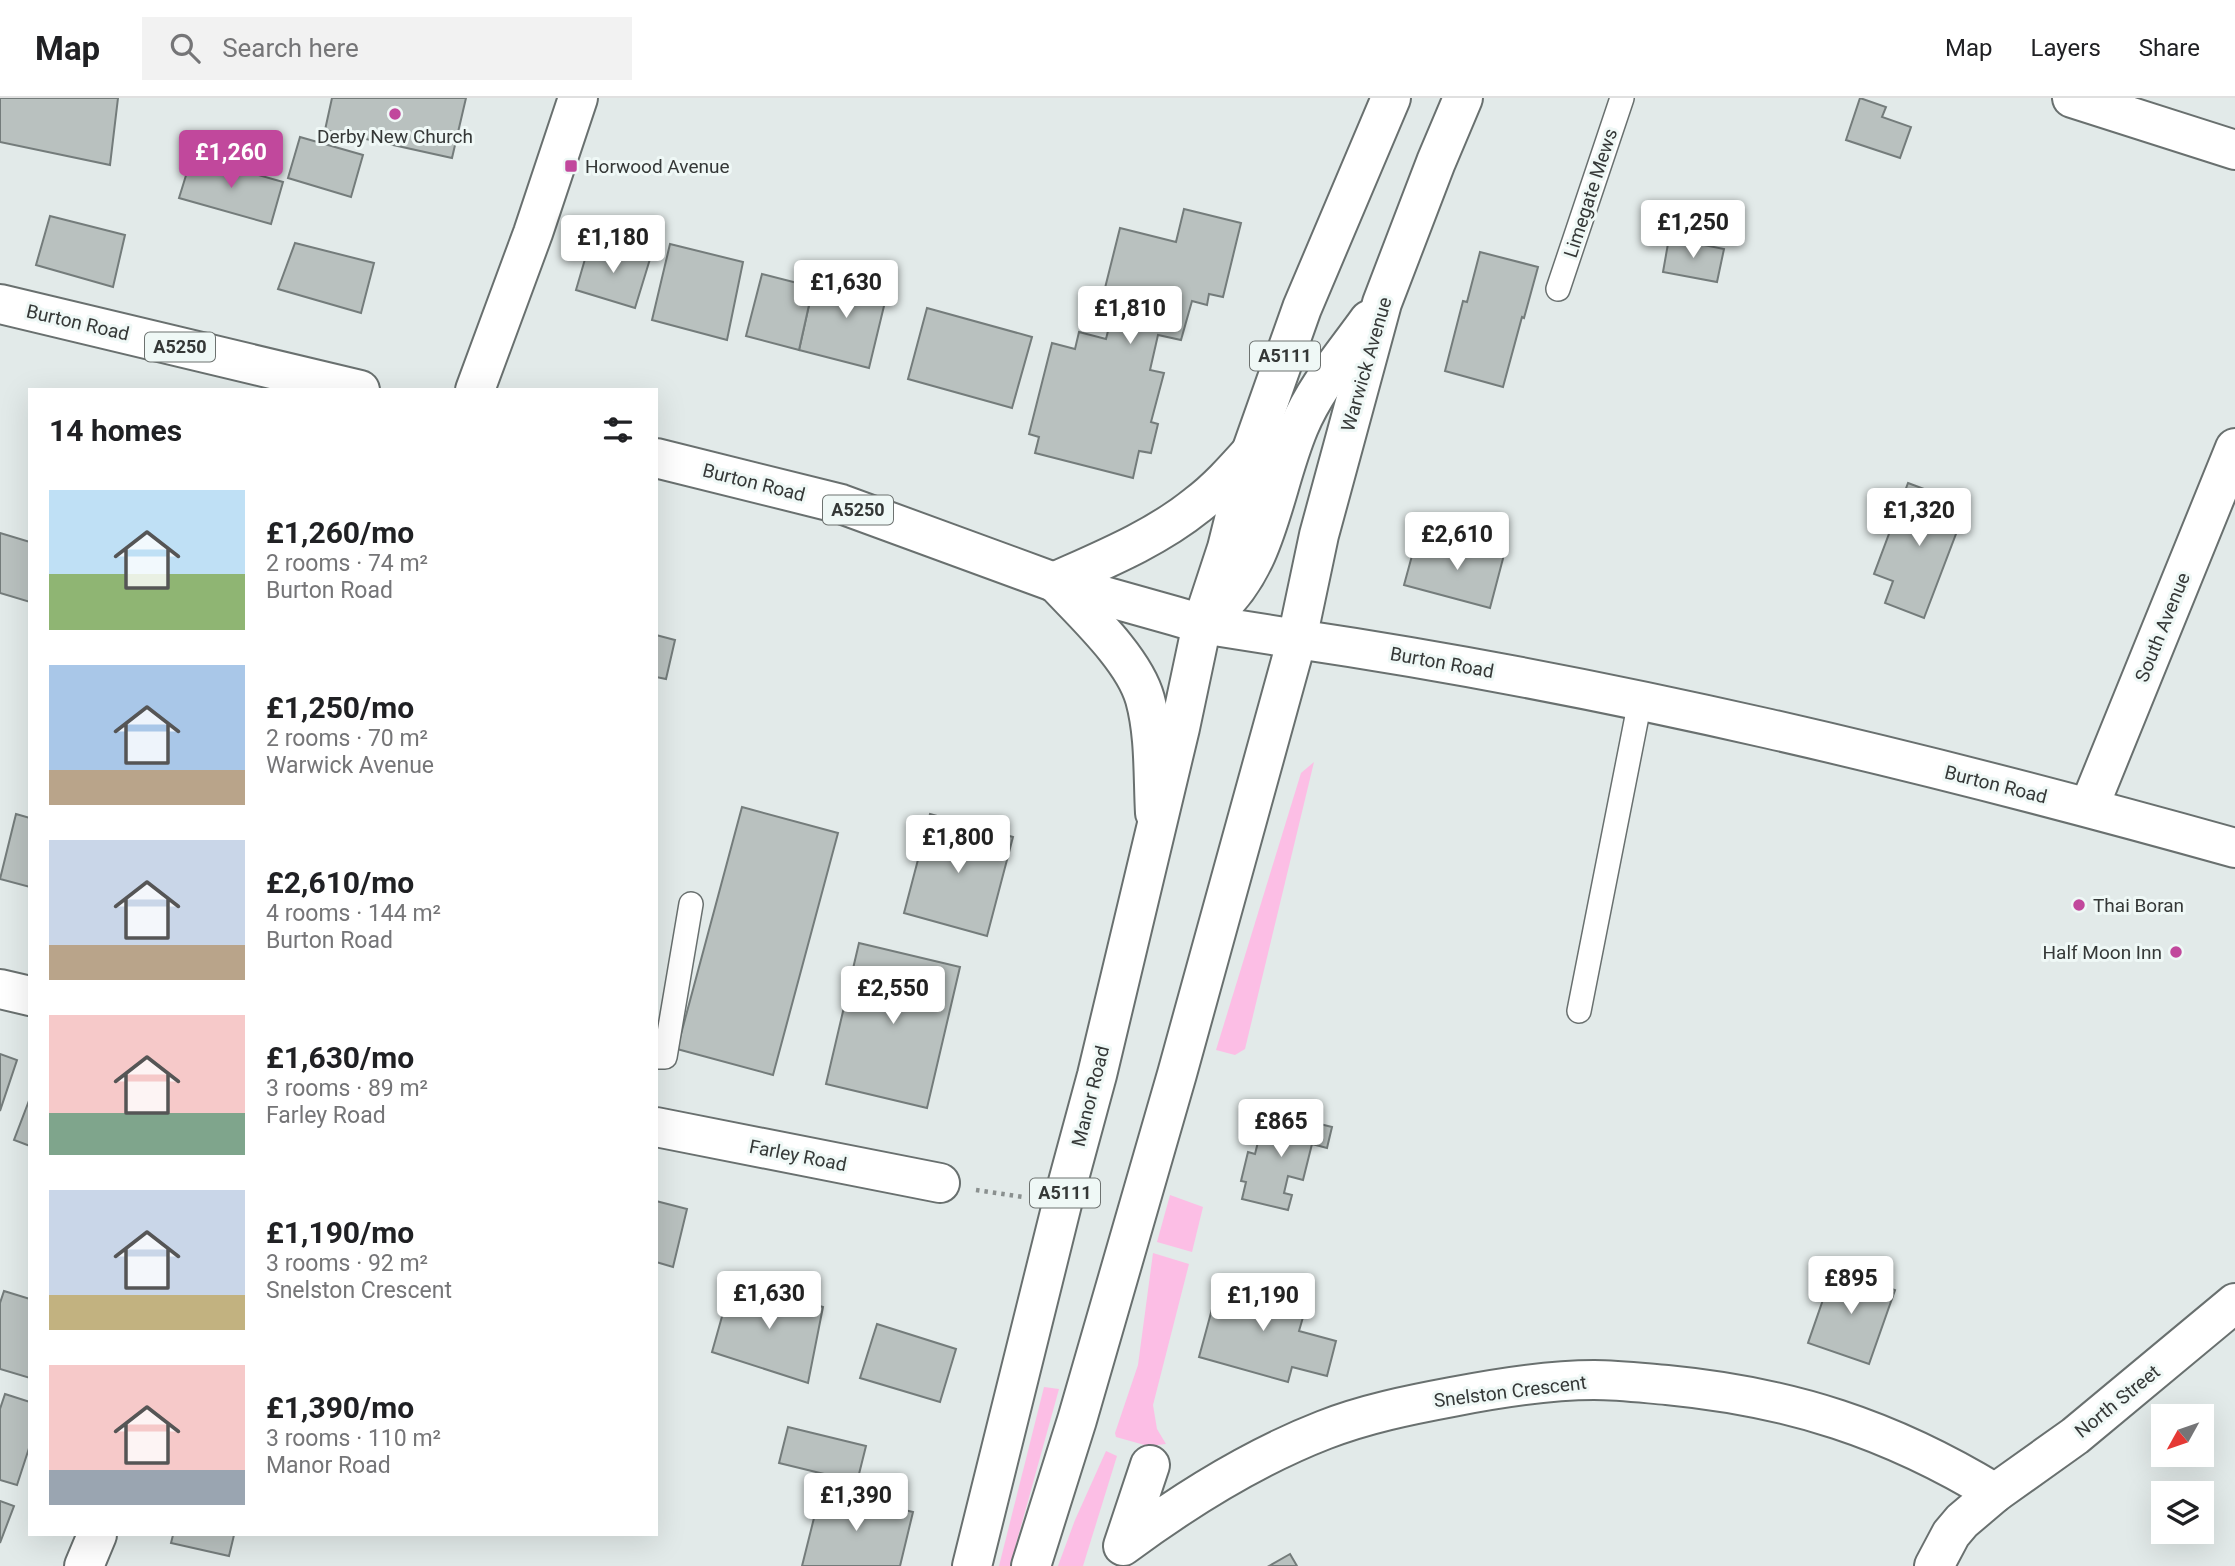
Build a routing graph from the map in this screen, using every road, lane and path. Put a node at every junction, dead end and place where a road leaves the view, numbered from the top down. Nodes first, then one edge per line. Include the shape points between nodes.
1 (578, 98) edge
2 (1391, 98) edge
3 (1464, 98) edge
4 (1622, 98) edge
5 (2072, 98) edge
6 (2235, 150) edge
7 (1558, 289) dead end
8 (1382, 303) junction
9 (0, 304) edge
10 (352, 388) edge
11 (476, 388) edge
12 (2235, 448) edge
13 (1251, 452) junction
14 (658, 458) edge
15 (1054, 582) junction
16 (1202, 624) junction
17 (1297, 639) junction
18 (1640, 701) junction
19 (2089, 807) junction
20 (1156, 821) junction
21 (2235, 848) edge
22 (691, 904) dead end
23 (0, 989) edge
24 (28, 996) edge
25 (1578, 1011) dead end
26 (658, 1057) edge
27 (658, 1126) edge
28 (940, 1183) joint
29 (1062, 1204) junction
30 (2235, 1303) edge
31 (1150, 1465) dead end
32 (1995, 1493) junction
33 (97, 1536) edge
34 (84, 1566) edge
35 (972, 1566) edge
36 (1031, 1566) edge
37 (1934, 1566) edge

1 - 11 main road
2 - 13 main road, A5111 via 1302,308
3 - 8 main road, Warwick Avenue / A5111
4 - 7 lane, Limegate Mews
5 - 6 main road
8 - 16 main road, A5111 via 1313,397 1256,557 1231,598
8 - 17 main road, Warwick Avenue / A5111 via 1319,535
9 - 10 main road, Burton Road / A5250
12 - 19 main road, South Avenue
13 - 15 main road via 1204,499 1159,531
13 - 16 main road, A5111
14 - 15 main road, Burton Road / A5250 via 841,504
15 - 16 main road, Burton Road / A5250
15 - 20 main road, A5250 via 1117,651 1144,696
16 - 17 main road, Burton Road / A5250
16 - 20 main road, Manor Road / A5111
17 - 18 main road, Burton Road via 1518,675
17 - 36 main road, A5111 via 1177,1074
18 - 19 main road, Burton Road
18 - 25 lane
19 - 21 main road, Burton Road
20 - 29 main road, Manor Road / A5111
22 - 26 lane via 665,1057
23 - 24 main road
27 - 28 main road, Farley Road
28 - 29 path
29 - 35 main road, Manor Road / A5111
30 - 32 main road, North Street via 2074,1436
31 - 32 main road, Snelston Crescent via 1123,1546 1229,1477 1327,1429 1463,1395 1594,1380 1722,1391 1847,1421 1920,1450
32 - 37 main road, North Street via 1951,1534
33 - 34 main road

